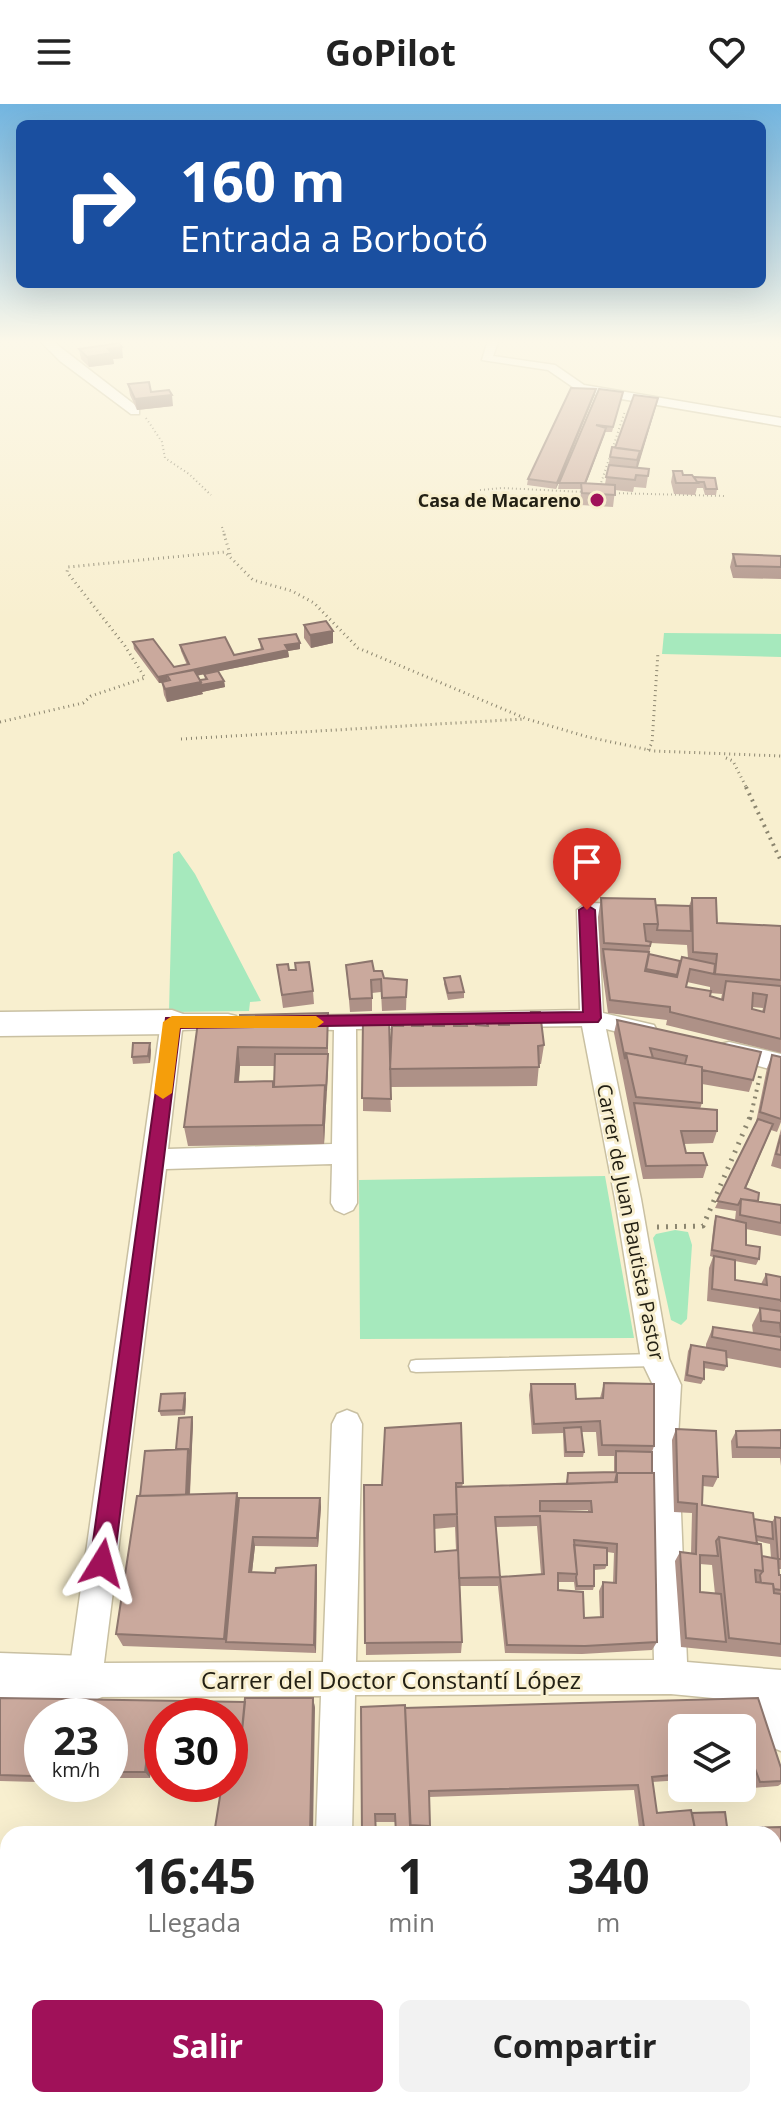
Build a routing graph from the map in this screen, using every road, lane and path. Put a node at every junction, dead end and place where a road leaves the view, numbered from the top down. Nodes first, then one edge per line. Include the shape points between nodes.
1 (157, 433) edge
2 (618, 433) edge
3 (600, 486) junction
4 (480, 490) dead end
5 (211, 495) dead end
6 (725, 496) dead end
7 (222, 527) dead end
8 (230, 554) junction
9 (658, 652) dead end
10 (527, 719) junction
11 (0, 722) edge
12 (181, 739) dead end
13 (648, 750) junction
14 (720, 756) junction
15 (781, 756) edge
16 (781, 861) edge
17 (647, 911) edge
18 (592, 1018) junction
19 (172, 1022) junction
20 (251, 1022) edge
21 (282, 1022) edge
22 (345, 1022) junction
23 (0, 1024) edge
24 (664, 1035) edge
25 (707, 1045) edge
26 (773, 1061) edge
27 (344, 1154) junction
28 (155, 1159) junction
29 (344, 1203) dead end
30 (630, 1227) junction
31 (655, 1360) junction
32 (416, 1366) dead end
33 (347, 1424) dead end
34 (0, 1677) edge
35 (671, 1677) junction
36 (85, 1680) junction
37 (339, 1681) junction
38 (774, 1686) edge
39 (781, 1734) edge
40 (334, 1826) edge

1 - 5 path via 165,458
2 - 3 path
3 - 4 path via 582,492
3 - 6 path via 610,493
7 - 8 path
8 - 10 path via 253,580 314,603 358,648
8 - 11 path via 68,567 145,678 83,703
9 - 13 path
10 - 12 path
10 - 13 path
13 - 14 path
14 - 15 path
14 - 16 path via 733,761
17 - 18 street, Carrer de Juan Bautista Pastor via 587,910
18 - 22 street
18 - 24 street
18 - 30 street, Carrer de Juan Bautista Pastor
19 - 20 street
19 - 23 street
19 - 28 street
21 - 22 street
22 - 27 street
25 - 26 street
26 - 30 path via 703,1226
27 - 28 street
27 - 29 street
28 - 36 street
30 - 31 street, Carrer de Juan Bautista Pastor
31 - 32 lane
31 - 35 street, Carrer de Juan Bautista Pastor via 667,1385 663,1438
33 - 37 street
34 - 36 street, Carrer del Doctor Constantí López
35 - 37 street, Carrer del Doctor Constantí López
35 - 38 street, Carrer del Doctor Constantí López
36 - 37 street, Carrer del Doctor Constantí López
37 - 40 street
38 - 39 street

